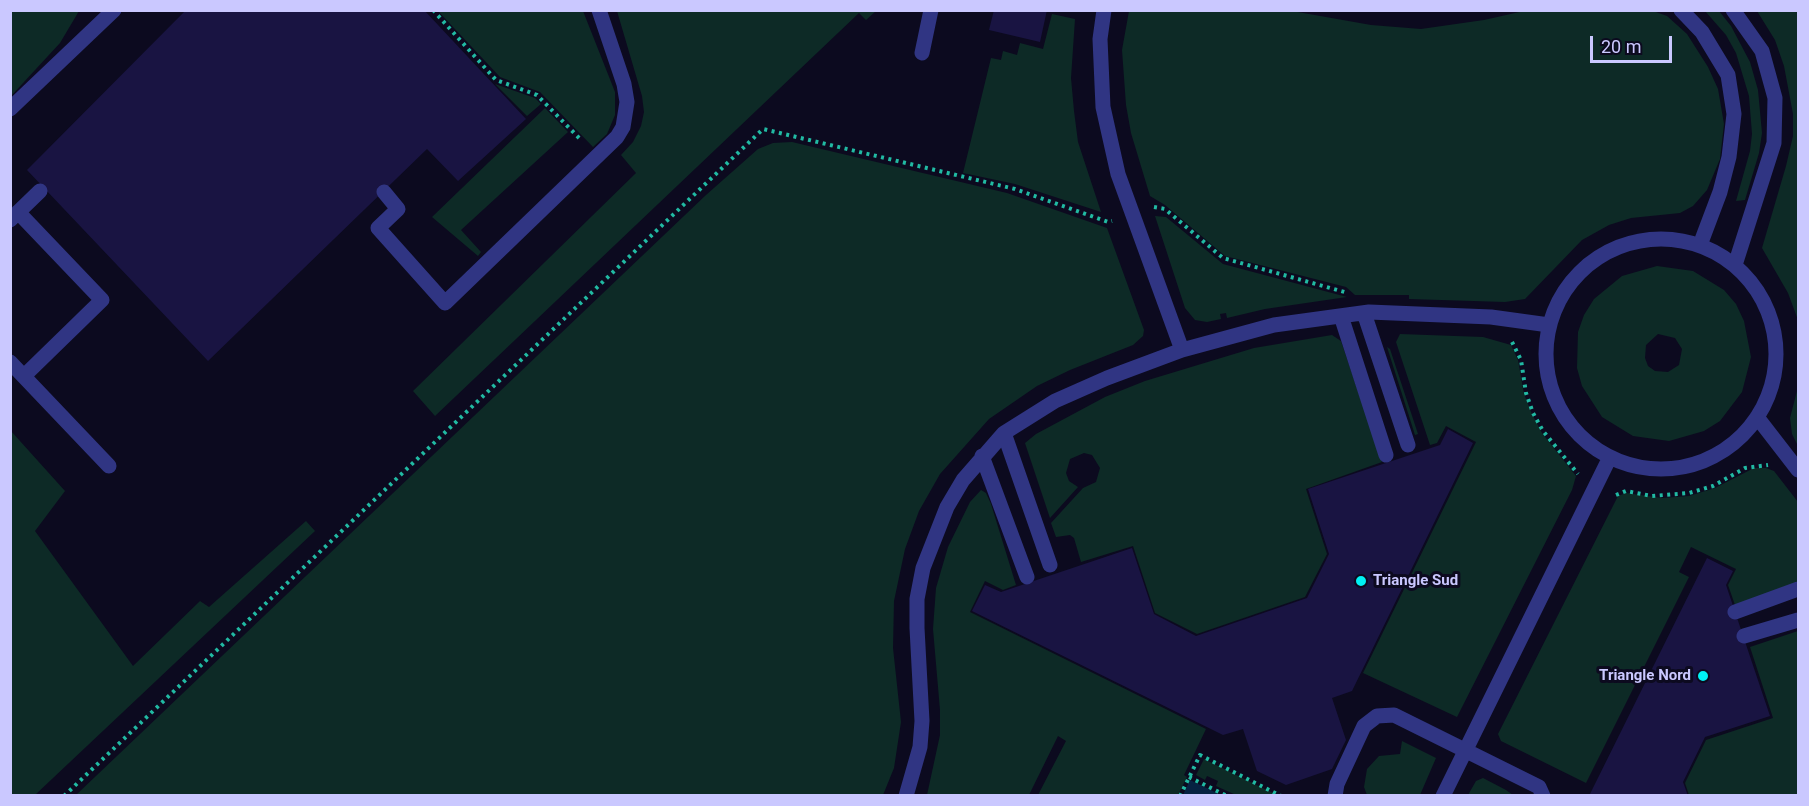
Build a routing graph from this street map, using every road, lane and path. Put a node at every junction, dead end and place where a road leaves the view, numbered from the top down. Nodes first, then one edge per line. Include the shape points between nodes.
1 (114, 10) edge
2 (599, 10) edge
3 (931, 10) edge
4 (1104, 10) edge
5 (1681, 10) edge
6 (1733, 10) edge
7 (432, 11) edge
8 (922, 53) dead end
9 (10, 109) edge
10 (596, 155) junction
11 (40, 191) dead end
12 (384, 192) dead end
13 (1133, 214) junction
14 (14, 216) edge
15 (1700, 245) junction
16 (1735, 265) junction
17 (1366, 313) junction
18 (1341, 316) junction
19 (1549, 325) junction
20 (1504, 338) dead end
21 (1182, 350) junction
22 (10, 362) edge
23 (24, 376) junction
24 (1757, 417) junction
25 (1004, 433) junction
26 (1408, 445) dead end
27 (1386, 455) dead end
28 (982, 456) junction
29 (1610, 458) junction
30 (109, 466) dead end
31 (1772, 466) dead end
32 (1798, 470) edge
33 (1578, 483) dead end
34 (1612, 500) dead end
35 (1050, 565) dead end
36 (1027, 577) dead end
37 (1798, 589) edge
38 (1735, 612) dead end
39 (1798, 620) edge
40 (1744, 636) dead end
41 (1466, 751) junction
42 (1189, 777) junction
43 (64, 795) edge
44 (906, 795) edge
45 (1180, 795) edge
46 (1227, 795) edge
47 (1281, 795) edge
48 (1335, 795) edge
49 (1443, 795) edge
50 (1543, 795) edge

1 - 9 lane
2 - 10 lane via 627,102 623,127
3 - 8 lane
4 - 13 lane via 1100,39 1103,107 1118,174
5 - 15 lane via 1702,32 1728,75 1734,114 1729,157
6 - 16 lane via 1762,51 1775,98 1774,143
7 - 10 path via 455,41 496,80 537,95
10 - 12 lane via 445,303 378,228 398,209
11 - 14 lane
13 - 17 path via 1151,207 1165,209 1223,258 1346,292
13 - 21 lane
13 - 43 path via 1108,222 1015,189 763,129
14 - 23 lane via 102,300
15 - 16 lane
15 - 19 lane via 1662,238 1624,244 1590,262 1564,290
16 - 24 lane via 1757,291 1771,321 1776,354 1771,387
17 - 18 lane
17 - 19 lane via 1470,316
17 - 26 lane
18 - 21 lane via 1274,325
18 - 27 lane
19 - 29 lane via 1546,364 1556,402 1578,435
20 - 33 path via 1518,349 1533,413 1577,471
21 - 25 lane via 1055,401
22 - 23 lane
23 - 30 lane
24 - 29 lane via 1735,442 1706,460 1674,468 1641,468
24 - 32 lane
25 - 28 lane
25 - 35 lane
28 - 36 lane
28 - 44 lane via 947,507 923,568 917,599 922,721 920,747
29 - 41 lane
31 - 34 path via 1745,468 1720,483 1689,494 1652,496 1626,491
37 - 38 lane
39 - 40 lane
41 - 48 lane via 1394,715 1377,716 1364,726 1336,784
41 - 49 lane
41 - 50 lane via 1539,787
42 - 45 path
42 - 46 path
42 - 47 path via 1200,755

